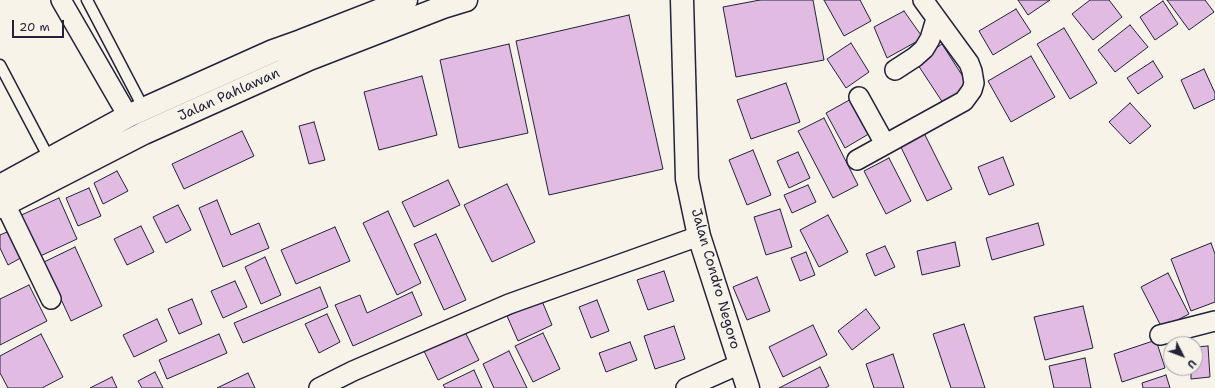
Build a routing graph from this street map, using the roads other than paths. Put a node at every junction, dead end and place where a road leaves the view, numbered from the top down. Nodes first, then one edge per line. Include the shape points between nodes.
1 (61, 0) edge
2 (87, 0) edge
3 (406, 0) edge
4 (466, 0) edge
5 (682, 0) edge
6 (923, 0) edge
7 (936, 19) junction
8 (273, 51) junction
9 (1, 67) edge
10 (895, 70) dead end
11 (281, 71) junction
12 (859, 97) dead end
13 (136, 113) junction
14 (885, 144) junction
15 (50, 160) junction
16 (857, 160) dead end
17 (2, 199) edge
18 (699, 236) junction
19 (52, 299) dead end
20 (1215, 321) edge
21 (1160, 335) dead end
22 (740, 364) junction
23 (319, 388) edge
24 (686, 388) edge
25 (748, 388) edge

1 - 13 street
2 - 13 lane
3 - 8 main road, Jalan Pahlawan
4 - 11 main road, Jalan Pahlawan
5 - 18 main road, Jalan Condro Negoro via 687,179
6 - 7 street
7 - 10 street via 924,49
7 - 14 street via 969,63 974,83 972,90 964,100
8 - 11 main road
8 - 13 main road, Jalan Pahlawan
9 - 15 lane
11 - 17 main road, Jalan Pahlawan
12 - 14 street
13 - 15 main road, Jalan Pahlawan
14 - 16 street
15 - 17 main road, Jalan Pahlawan
17 - 19 street
18 - 22 main road, Jalan Condro Negoro
18 - 23 street via 509,304 361,367
20 - 21 street
22 - 24 street
22 - 25 main road, Jalan Condro Negoro

